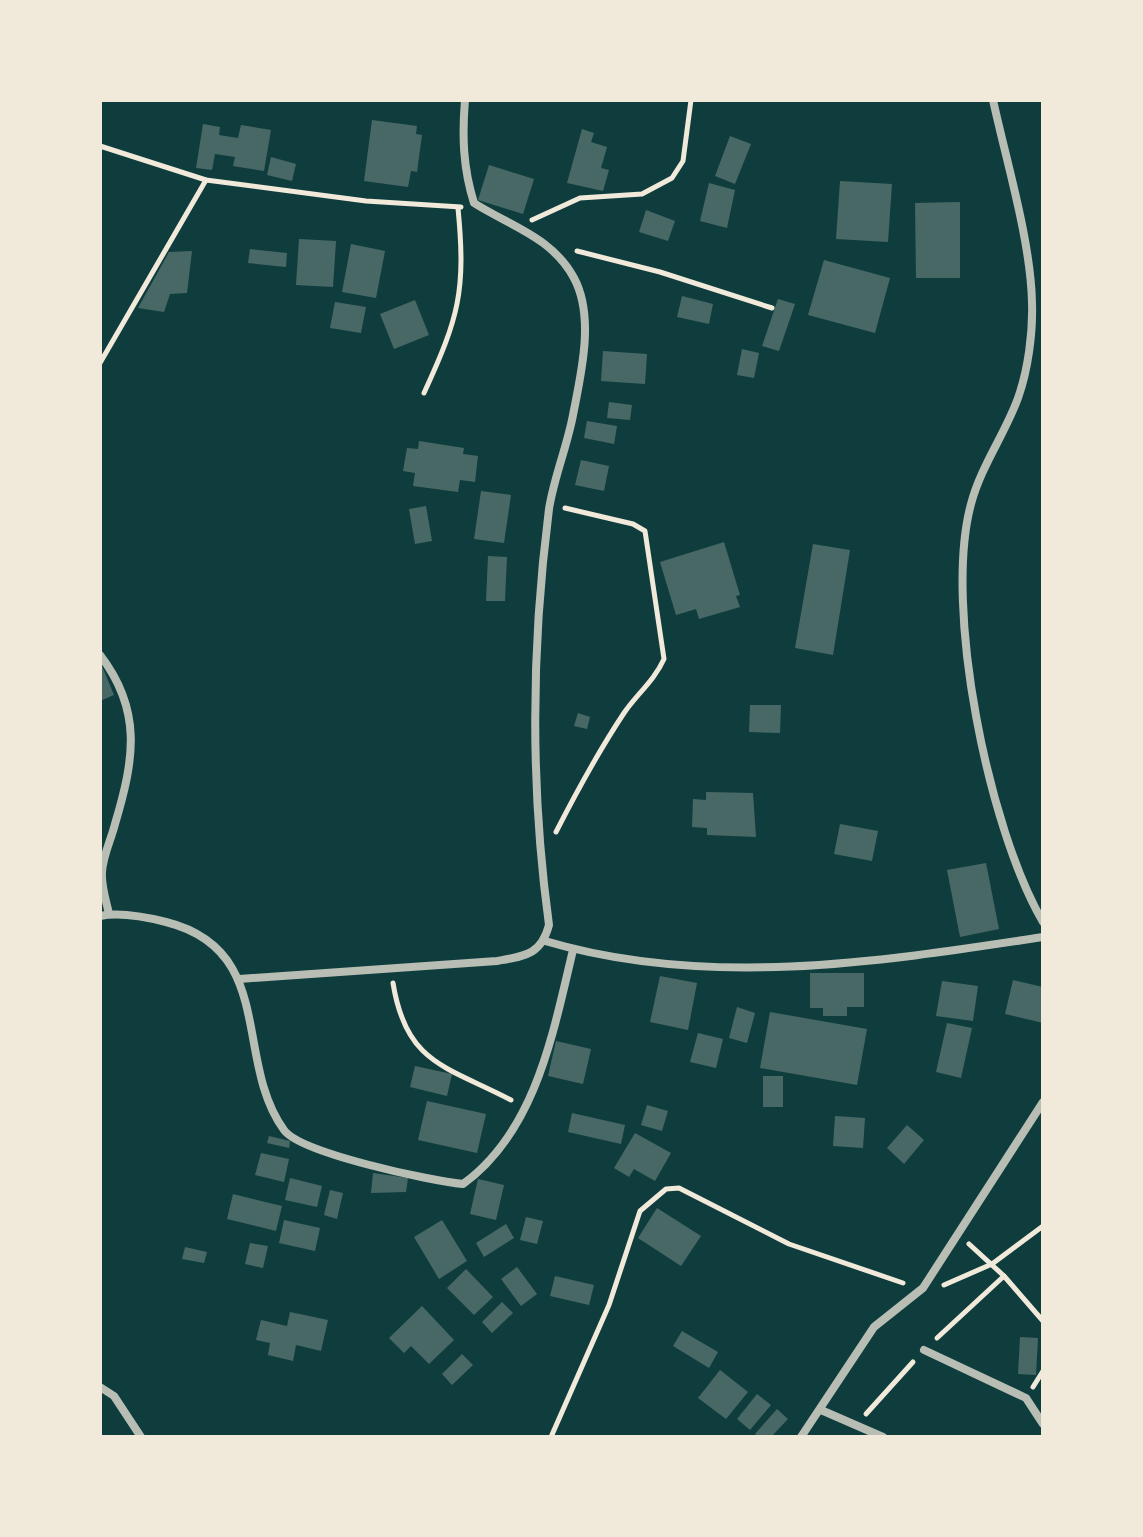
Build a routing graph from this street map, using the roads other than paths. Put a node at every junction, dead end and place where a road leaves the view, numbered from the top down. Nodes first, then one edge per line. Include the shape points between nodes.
1 (465, 100) edge
2 (993, 100) edge
3 (100, 655) edge
4 (104, 915) edge
5 (1043, 922) edge
6 (1043, 937) edge
7 (545, 941) junction
8 (573, 950) junction
9 (239, 979) junction
10 (1043, 1102) edge
11 (1034, 1120) junction
12 (1043, 1125) edge
13 (924, 1350) dead end
14 (100, 1387) edge
15 (821, 1410) junction
16 (1043, 1424) edge
17 (141, 1437) edge
18 (801, 1437) edge
19 (883, 1437) edge

1 - 7 street via 465,176 474,203 545,243 574,278 583,311 583,364 550,505 534,652 534,783 549,925
2 - 5 street via 1032,302 1018,398 971,504 963,560 967,636 984,759 1010,854
3 - 4 street via 127,702 132,737 129,774 102,872
4 - 9 street via 191,928 212,940
6 - 8 street via 769,968
7 - 8 street
7 - 9 street via 534,954 497,961
8 - 9 street via 552,1038 526,1108 488,1165 463,1184 309,1148 285,1133 271,1105
10 - 11 street
11 - 12 street
11 - 15 street via 923,1288 874,1327
13 - 16 street via 1026,1398
14 - 17 street via 114,1396
15 - 18 street
15 - 19 street

